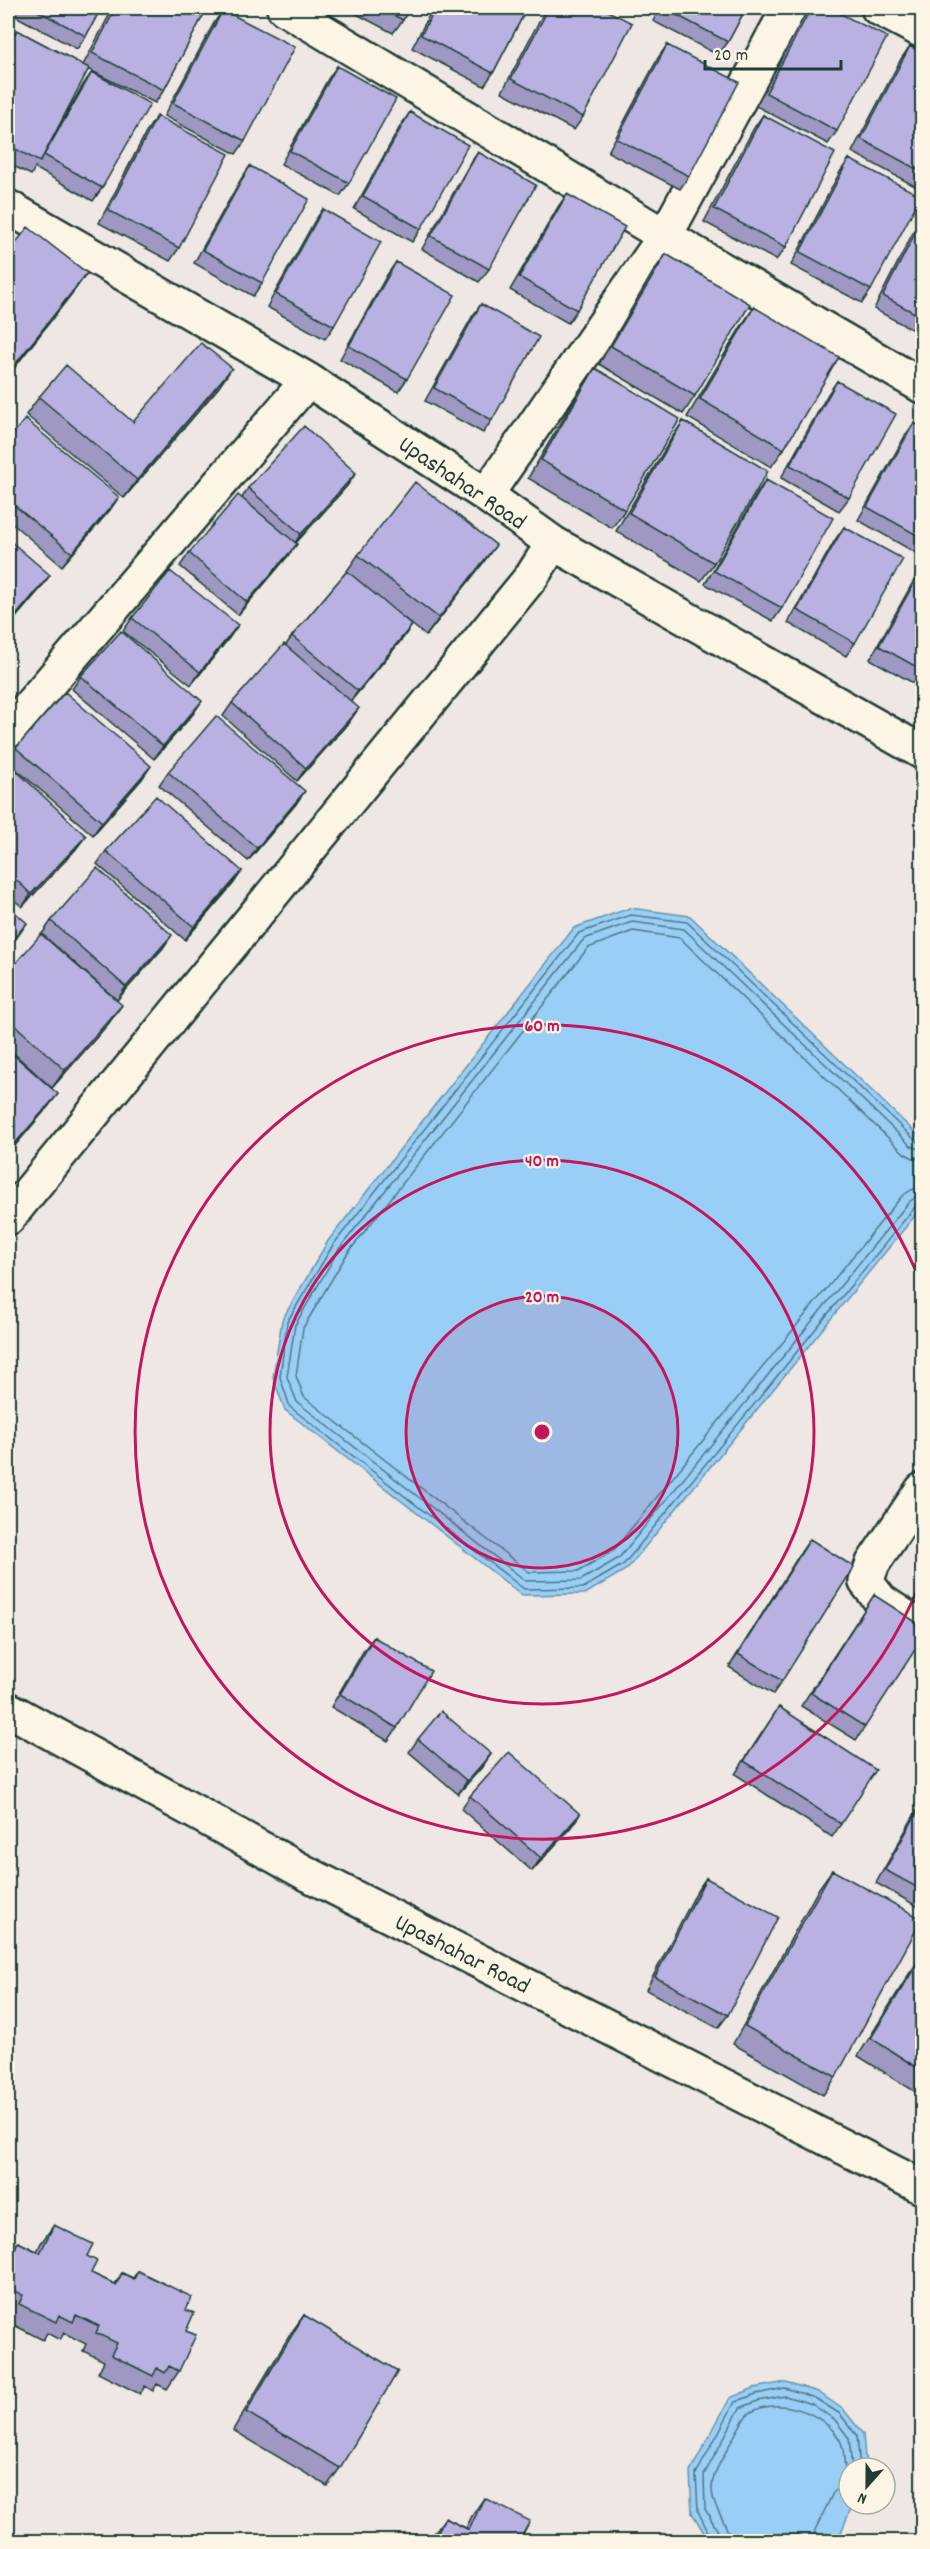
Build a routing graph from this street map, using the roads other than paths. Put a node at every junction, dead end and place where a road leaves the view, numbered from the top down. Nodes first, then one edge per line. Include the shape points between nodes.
1 (284, 8) edge
2 (789, 8) edge
3 (878, 8) edge
4 (922, 31) edge
5 (8, 207) edge
6 (665, 236) junction
7 (308, 380) junction
8 (922, 386) edge
9 (486, 495) junction
10 (553, 543) junction
11 (8, 731) edge
12 (922, 752) edge
13 (8, 1218) edge
14 (922, 1490) edge
15 (922, 1628) edge
16 (8, 1709) edge
17 (922, 2187) edge

1 - 6 street
2 - 6 street
3 - 4 street
5 - 7 street, Upashahar Road
6 - 8 street
6 - 9 street
7 - 9 street, Upashahar Road
7 - 11 street
9 - 10 street, Upashahar Road
10 - 12 street, Upashahar Road
10 - 13 street via 532,576
14 - 15 street via 873,1563 866,1582 881,1601
16 - 17 street, Upashahar Road via 304,1872

